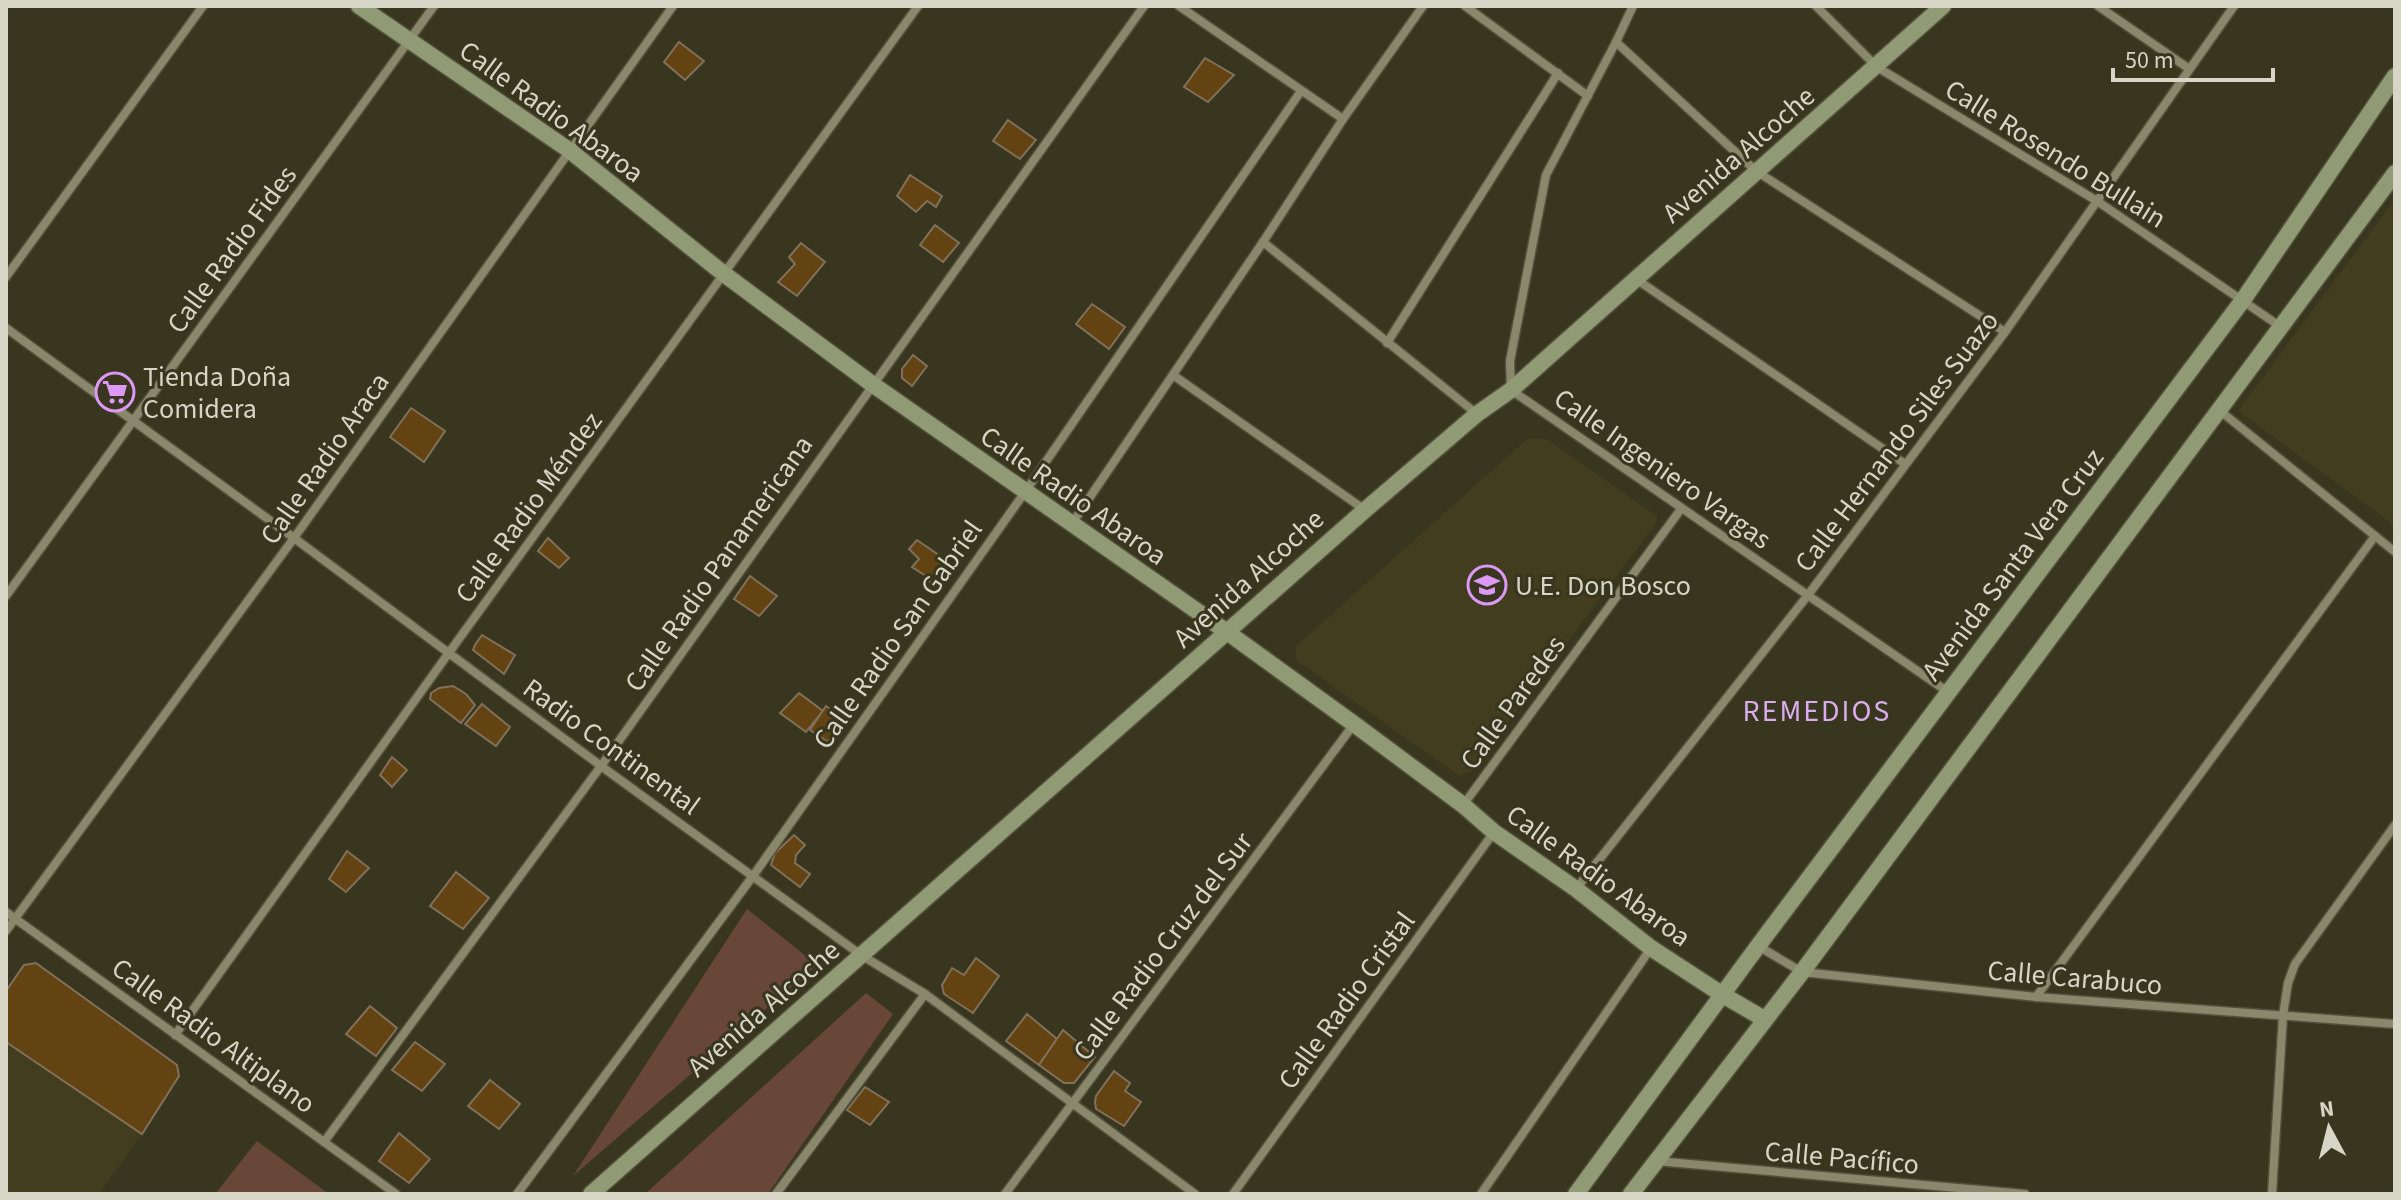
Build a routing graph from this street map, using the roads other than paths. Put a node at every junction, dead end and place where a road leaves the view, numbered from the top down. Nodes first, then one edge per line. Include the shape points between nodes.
1 (203, 6) edge
2 (359, 6) edge
3 (434, 6) edge
4 (673, 6) edge
5 (918, 6) edge
6 (1144, 6) edge
7 (1179, 6) edge
8 (1423, 6) edge
9 (1465, 6) edge
10 (1633, 6) edge
11 (1816, 6) edge
12 (1943, 6) edge
13 (2098, 6) edge
14 (2234, 6) edge
15 (409, 41) junction
16 (1616, 42) junction
17 (1877, 67) junction
18 (2188, 68) junction
19 (1558, 73) junction
20 (2395, 76) edge
21 (1301, 91) junction
22 (1588, 96) junction
23 (1343, 119) junction
24 (569, 150) junction
25 (1756, 171) junction
26 (2395, 173) edge
27 (2097, 201) junction
28 (1263, 242) junction
29 (724, 274) junction
30 (6, 277) edge
31 (1635, 279) junction
32 (2243, 300) junction
33 (2281, 327) junction
34 (6, 328) edge
35 (2005, 332) junction
36 (1387, 343) junction
37 (1173, 375) junction
38 (872, 384) junction
39 (1511, 390) junction
40 (2218, 409) junction
41 (1477, 414) junction
42 (134, 420) junction
43 (1905, 464) junction
44 (1025, 492) junction
45 (1681, 509) junction
46 (1365, 510) junction
47 (1071, 525) junction
48 (2375, 536) junction
49 (294, 538) junction
50 (2395, 552) edge
51 (1808, 595) junction
52 (6, 596) edge
53 (1227, 632) junction
54 (448, 654) junction
55 (1948, 692) junction
56 (1354, 724) junction
57 (601, 766) junction
58 (1463, 805) junction
59 (2395, 825) edge
60 (1494, 832) junction
61 (753, 876) junction
62 (1576, 889) junction
63 (6, 912) edge
64 (15, 918) junction
65 (6, 931) edge
66 (1758, 946) junction
67 (1651, 948) junction
68 (861, 955) junction
69 (1802, 972) junction
70 (925, 994) junction
71 (1723, 995) junction
72 (2036, 997) junction
73 (2283, 1015) junction
74 (1764, 1019) junction
75 (2395, 1024) edge
76 (175, 1035) junction
77 (1072, 1103) junction
78 (324, 1142) junction
79 (1655, 1161) junction
80 (1900, 1189) edge
81 (396, 1194) edge
82 (517, 1194) edge
83 (591, 1194) edge
84 (776, 1194) edge
85 (1005, 1194) edge
86 (1195, 1194) edge
87 (1233, 1194) edge
88 (1481, 1194) edge
89 (1576, 1194) edge
90 (1631, 1194) edge
91 (2025, 1194) edge
92 (2272, 1194) edge

1 - 30 street
2 - 15 street, Calle Radio Abaroa
3 - 15 street, Calle Radio Fides
4 - 24 street, Calle Radio Araca
5 - 29 street, Calle Radio Méndez
6 - 38 street, Calle Radio Panamericana
7 - 21 street
8 - 23 street
9 - 19 street
10 - 16 street
11 - 17 street, Calle Rosendo Bullain
12 - 17 street, Avenida Alcoche
13 - 18 street
14 - 18 street, Calle Hernando Siles Suazo
15 - 24 street, Calle Radio Abaroa
15 - 42 street, Calle Radio Fides
16 - 22 street
16 - 25 street
17 - 25 street, Avenida Alcoche
17 - 27 street, Calle Rosendo Bullain
18 - 27 street, Calle Hernando Siles Suazo
19 - 22 street
19 - 36 street
20 - 32 street, Avenida Santa Vera Cruz
21 - 23 street
21 - 44 street, Calle Radio San Gabriel
22 - 39 street via 1546,175 1510,361
23 - 28 street
24 - 29 street, Calle Radio Abaroa
24 - 49 street, Calle Radio Araca
25 - 31 street, Avenida Alcoche
25 - 35 street
26 - 33 street
27 - 32 street, Calle Rosendo Bullain
27 - 35 street, Calle Hernando Siles Suazo
28 - 36 street
28 - 37 street
29 - 38 street, Calle Radio Abaroa
29 - 54 street, Calle Radio Méndez
31 - 39 street, Avenida Alcoche
31 - 43 street
32 - 33 street, Calle Rosendo Bullain
32 - 55 street, Avenida Santa Vera Cruz
33 - 40 street
34 - 42 street, Radio Continental
35 - 43 street, Calle Hernando Siles Suazo
36 - 41 street
37 - 46 street
37 - 47 street
38 - 44 street, Calle Radio Abaroa
38 - 57 street, Calle Radio Panamericana
39 - 41 street, Avenida Alcoche
39 - 45 street, Calle Ingeniero Vargas
40 - 48 street
40 - 69 street
41 - 46 street, Avenida Alcoche
42 - 49 street, Radio Continental
42 - 52 street, Calle Radio Fides
43 - 51 street, Calle Hernando Siles Suazo
44 - 47 street, Calle Radio Abaroa
44 - 61 street, Calle Radio San Gabriel
45 - 51 street, Calle Ingeniero Vargas
45 - 58 street, Calle Paredes
46 - 53 street, Avenida Alcoche
47 - 53 street, Calle Radio Abaroa
48 - 50 street
48 - 72 street
49 - 54 street, Radio Continental
49 - 64 street, Calle Radio Araca
51 - 55 street, Calle Ingeniero Vargas
51 - 62 street, Calle Hernando Siles Suazo
53 - 56 street, Calle Radio Abaroa
53 - 68 street, Avenida Alcoche
54 - 57 street, Radio Continental
54 - 76 street, Calle Radio Méndez
55 - 66 street, Avenida Santa Vera Cruz
56 - 58 street, Calle Radio Abaroa
56 - 77 street, Calle Radio Cruz del Sur
57 - 61 street, Radio Continental
57 - 78 street, Calle Radio Panamericana
58 - 60 street, Calle Radio Abaroa
59 - 73 street via 2295,964
60 - 62 street, Calle Radio Abaroa
60 - 87 street, Calle Radio Cristal
61 - 68 street, Radio Continental
61 - 82 street, Calle Radio San Gabriel
62 - 67 street, Calle Radio Abaroa
63 - 64 street, Calle Radio Altiplano
64 - 65 street, Calle Radio Araca
64 - 76 street, Calle Radio Altiplano
66 - 69 street, Calle Carabuco
66 - 71 street, Avenida Santa Vera Cruz
67 - 71 street, Calle Radio Abaroa
67 - 88 street
68 - 70 street, Radio Continental
68 - 83 street, Avenida Alcoche
69 - 72 street, Calle Carabuco
69 - 74 street
70 - 77 street, Radio Continental
70 - 84 street
71 - 74 street, Calle Radio Abaroa
71 - 89 street, Avenida Santa Vera Cruz
72 - 73 street, Calle Carabuco
73 - 75 street, Calle Carabuco
73 - 92 street
74 - 79 street
76 - 78 street, Calle Radio Altiplano
77 - 85 street, Calle Radio Cruz del Sur
77 - 86 street, Radio Continental
78 - 81 street, Calle Radio Altiplano
79 - 80 street, Calle Pacífico
79 - 90 street
80 - 91 street, Calle Pacífico

